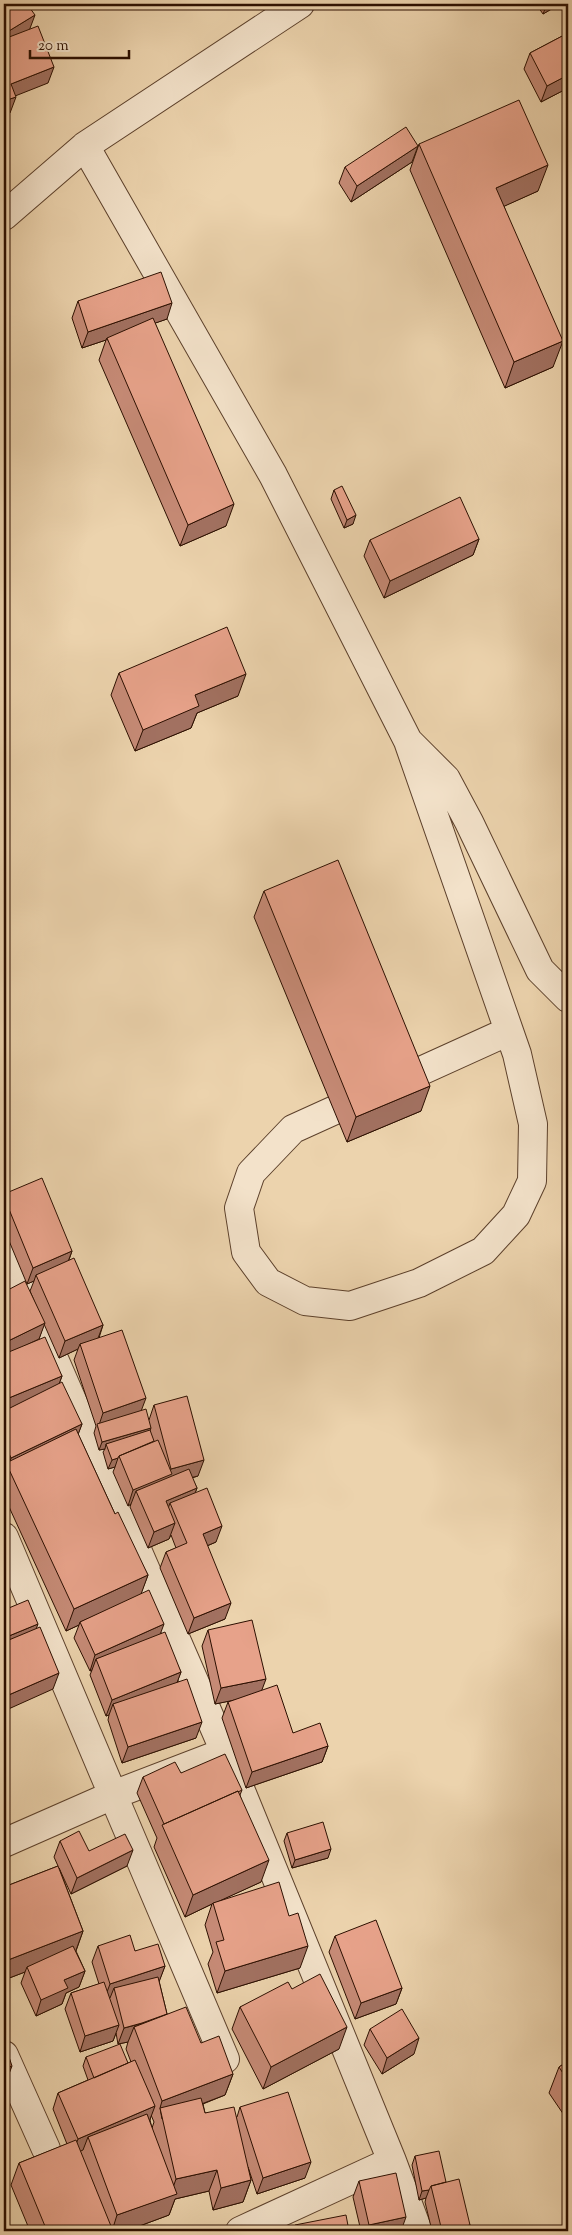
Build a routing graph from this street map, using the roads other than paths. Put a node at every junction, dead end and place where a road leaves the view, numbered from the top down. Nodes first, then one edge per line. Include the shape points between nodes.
1 (285, 8) edge
2 (85, 146) junction
3 (4, 216) edge
4 (408, 742) junction
5 (568, 998) edge
6 (509, 1031) junction
7 (4, 1244) edge
8 (4, 1537) edge
9 (225, 1752) junction
10 (113, 1795) junction
11 (4, 1843) edge
12 (4, 2055) edge
13 (225, 2059) edge
14 (46, 2149) dead end
15 (392, 2161) junction
16 (240, 2231) edge
17 (418, 2231) edge

1 - 2 street
2 - 3 street
2 - 4 street via 273,476
4 - 5 street via 446,779 540,970
4 - 6 street
6 - 6 street via 533,1124 532,1180 516,1215 483,1251 419,1283 350,1306 306,1301 268,1282 246,1252 239,1208 251,1173 293,1130
7 - 9 street
8 - 10 street
9 - 10 street
9 - 15 street
10 - 11 street
10 - 13 street
12 - 14 street
15 - 16 street
15 - 17 street

